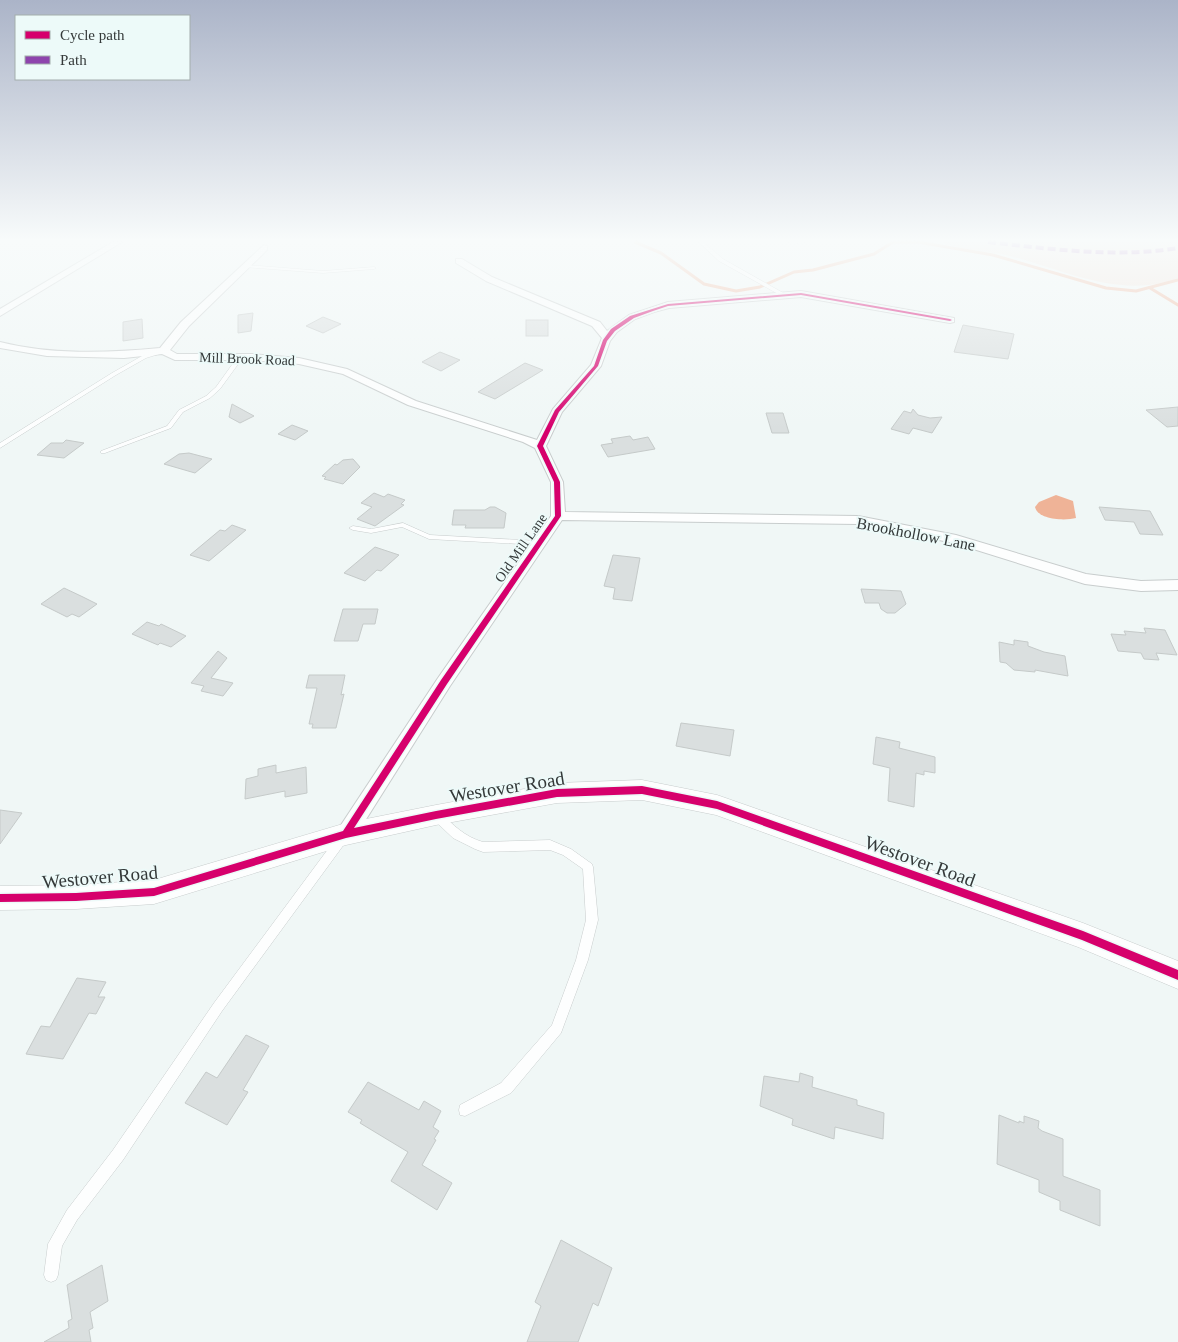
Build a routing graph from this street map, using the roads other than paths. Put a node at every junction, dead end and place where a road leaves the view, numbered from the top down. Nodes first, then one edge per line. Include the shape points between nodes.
1 (14, 305) edge
2 (205, 305) edge
3 (550, 305) edge
4 (671, 305) edge
5 (867, 305) edge
6 (0, 313) edge
7 (950, 320) dead end
8 (625, 322) junction
9 (594, 323) junction
10 (608, 338) junction
11 (0, 345) edge
12 (164, 351) junction
13 (241, 356) junction
14 (0, 446) edge
15 (540, 446) junction
16 (103, 452) dead end
17 (558, 516) junction
18 (353, 528) dead end
19 (539, 543) junction
20 (1178, 585) edge
21 (436, 815) junction
22 (346, 834) junction
23 (3, 902) edge
24 (1178, 975) edge
25 (465, 1110) dead end
26 (51, 1275) dead end

1 - 6 street
2 - 12 street
3 - 9 street
4 - 8 street
5 - 7 street
8 - 9 street
8 - 10 street
9 - 10 street
10 - 15 street via 596,366 557,411
11 - 12 street, Mill Brook Road via 47,354
12 - 13 street, Mill Brook Road via 175,357
12 - 14 lane via 144,356
13 - 15 street, Mill Brook Road via 299,361 346,372 412,403
13 - 16 lane via 218,388 208,397 181,410 169,427
15 - 17 street, Old Mill Lane via 557,482
17 - 19 street, Old Mill Lane
17 - 20 street, Brookhollow Lane via 858,520 956,539 1085,580 1141,586
18 - 19 lane via 377,530 403,525 429,537
19 - 22 street, Old Mill Lane
21 - 22 street, Westover Road
21 - 24 street, Westover Road via 557,793 642,790 717,805 1084,936
21 - 25 lane via 461,840 474,845 550,845 588,867 592,920 582,960 557,1029 506,1088
22 - 23 street, Westover Road via 154,892
22 - 26 lane via 218,1007 118,1154 72,1215 55,1244

